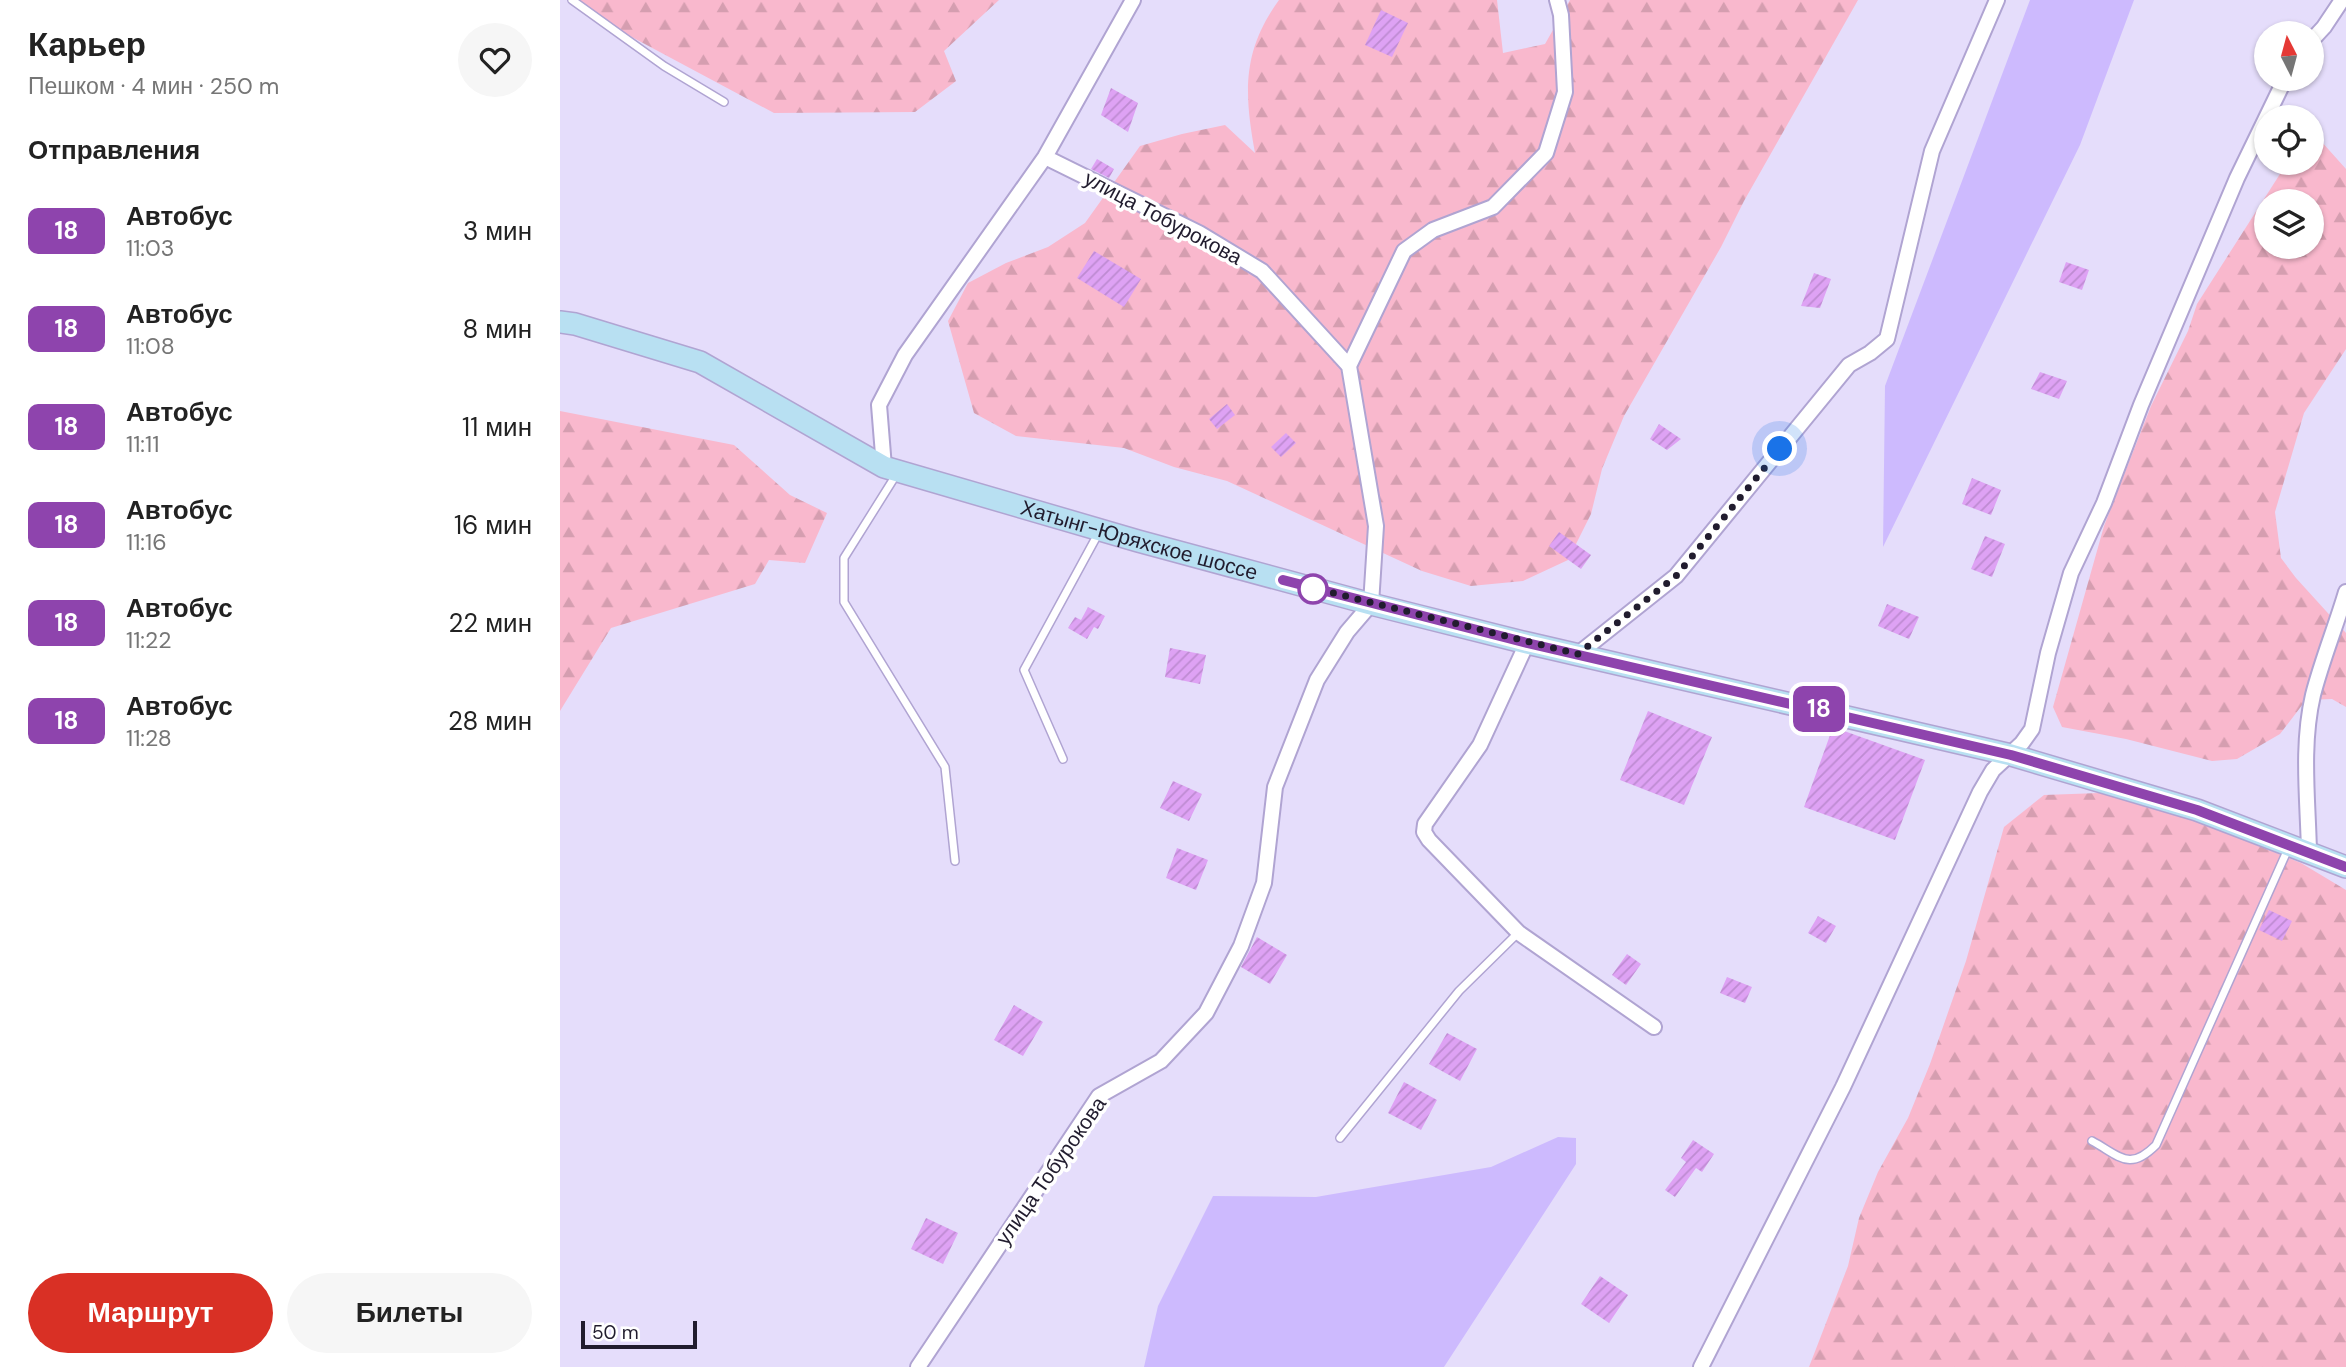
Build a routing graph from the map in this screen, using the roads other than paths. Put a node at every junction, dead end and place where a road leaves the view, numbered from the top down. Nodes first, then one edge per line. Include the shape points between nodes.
1 (572, 0) edge
2 (1133, 0) edge
3 (1557, 0) edge
4 (1997, 0) edge
5 (2345, 0) edge
6 (2324, 27) edge
7 (2280, 91) edge
8 (724, 102) dead end
9 (1045, 157) junction
10 (560, 322) edge
11 (1349, 366) junction
12 (891, 469) junction
13 (1100, 530) junction
14 (2346, 592) edge
15 (1371, 604) junction
16 (1527, 643) junction
17 (1578, 654) junction
18 (2011, 755) junction
19 (1063, 759) dead end
20 (2299, 849) junction
21 (955, 861) dead end
22 (2346, 867) edge
23 (1519, 933) junction
24 (1654, 1027) dead end
25 (1340, 1139) dead end
26 (2092, 1141) dead end
27 (918, 1367) edge
28 (1701, 1367) edge

1 - 8 lane
2 - 9 street
3 - 11 street via 1562,15 1565,92 1546,153 1493,207 1433,230 1404,251
4 - 17 street via 1932,151 1887,339 1849,365 1676,576
5 - 6 street
7 - 18 street via 2237,178 2071,573 2032,729
9 - 11 street, улица Тобурокова via 1199,233 1262,271
9 - 12 street via 905,355 878,405
10 - 12 street, Хатынг-Юряхское шоссе via 700,362
11 - 15 street via 1376,526
12 - 13 street, Хатынг-Юряхское шоссе
12 - 21 lane via 844,558 844,602 945,767
13 - 15 street, Хатынг-Юряхское шоссе
13 - 19 lane via 1024,670
14 - 20 street via 2313,697
15 - 16 street, Хатынг-Юряхское шоссе
15 - 27 street, улица Тобурокова via 1317,680 1275,787 1264,883 1241,946 1206,1013 1161,1060 1099,1096
16 - 17 street, Хатынг-Юряхское шоссе
16 - 23 street via 1480,745 1443,796 1424,832
17 - 18 street, Хатынг-Юряхское шоссе
18 - 20 street, Хатынг-Юряхское шоссе via 2197,810
18 - 28 street via 1993,770 1980,792 1843,1087
20 - 22 street, Хатынг-Юряхское шоссе
20 - 26 lane via 2155,1145 2142,1158 2127,1160
23 - 24 street
23 - 25 lane via 1459,991

